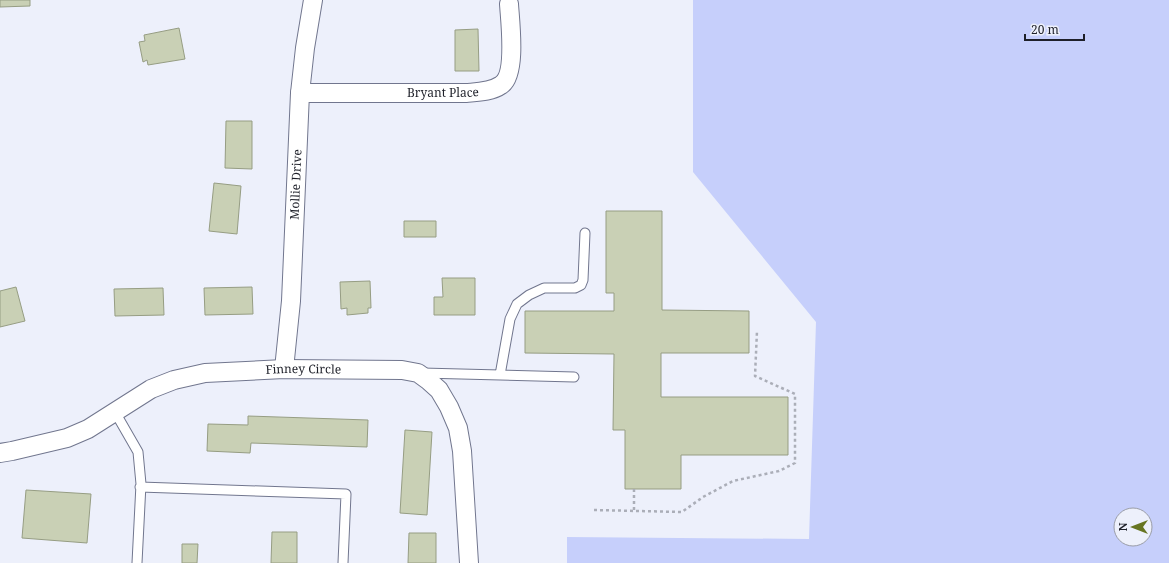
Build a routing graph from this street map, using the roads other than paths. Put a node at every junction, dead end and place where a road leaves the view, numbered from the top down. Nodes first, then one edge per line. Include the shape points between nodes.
1 (313, 0) edge
2 (509, 4) dead end
3 (300, 92) junction
4 (585, 233) dead end
5 (284, 369) junction
6 (418, 373) junction
7 (500, 375) junction
8 (574, 377) dead end
9 (115, 412) junction
10 (0, 453) edge
11 (140, 487) junction
12 (137, 563) edge
13 (343, 563) edge
14 (468, 563) edge

1 - 3 street, Mollie Drive
2 - 3 street, Bryant Place via 512,34 509,75 503,84 492,90 466,93
3 - 5 street, Mollie Drive via 291,301
4 - 7 lane via 582,285 575,288 544,288 517,304 510,319
5 - 6 street, Finney Circle via 402,370
5 - 9 street, Finney Circle via 205,373 174,380 151,389
6 - 7 lane
6 - 14 street via 439,390 450,407 458,428 462,451
7 - 8 lane
9 - 10 street, Finney Circle via 88,429 67,438
9 - 11 lane via 138,452
11 - 12 lane
11 - 13 lane via 346,494

